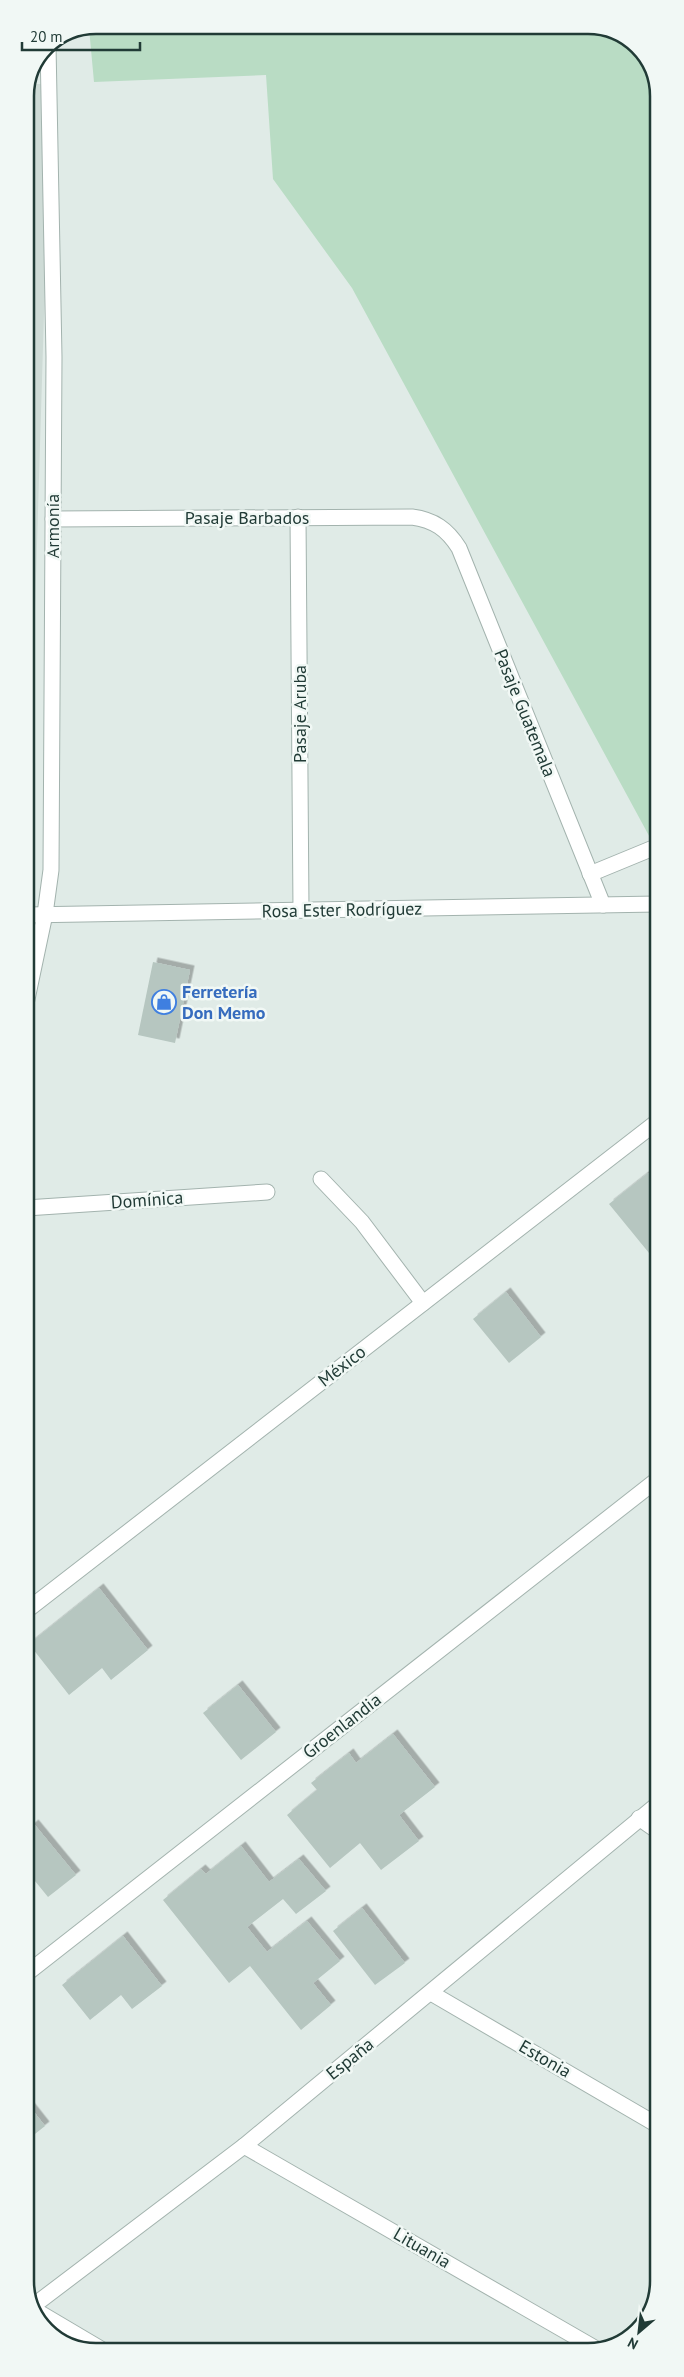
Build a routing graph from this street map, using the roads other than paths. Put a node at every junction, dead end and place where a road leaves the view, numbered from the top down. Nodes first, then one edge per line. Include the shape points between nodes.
1 (48, 56) edge
2 (298, 518) junction
3 (53, 519) junction
4 (440, 525) joint
5 (650, 849) edge
6 (590, 874) junction
7 (650, 904) edge
8 (603, 905) junction
9 (301, 910) junction
10 (45, 914) junction
11 (34, 915) edge
12 (34, 966) edge
13 (650, 1127) edge
14 (322, 1179) dead end
15 (268, 1192) dead end
16 (34, 1207) edge
17 (423, 1303) junction
18 (650, 1485) edge
19 (34, 1605) edge
20 (650, 1810) edge
21 (639, 1818) junction
22 (650, 1826) edge
23 (34, 1968) edge
24 (431, 1993) junction
25 (650, 2121) edge
26 (244, 2146) junction
27 (38, 2302) edge
28 (45, 2316) edge
29 (91, 2343) edge
30 (586, 2343) edge

1 - 3 street, Armonía via 54,357
2 - 3 street, Pasaje Barbados
2 - 4 street, Pasaje Barbados via 412,517
2 - 9 street, Pasaje Aruba
3 - 10 street, Armonía via 51,870
4 - 6 street, Pasaje Guatemala via 458,548
5 - 6 street
6 - 8 street, Pasaje Guatemala
7 - 8 street, Rosa Ester Rodríguez
8 - 9 street, Rosa Ester Rodríguez
9 - 10 street, Rosa Ester Rodríguez
10 - 11 street, Rosa Ester Rodríguez
10 - 12 street, Armonía
13 - 17 street, México
14 - 17 street via 362,1222
15 - 16 street, Domínica
17 - 19 street, México
18 - 23 street, Groenlandia
20 - 21 street, España
21 - 22 street
21 - 24 street, España
24 - 25 street, Estonia
24 - 26 street, España
26 - 27 street, España
26 - 30 street, Lituania
28 - 29 street

